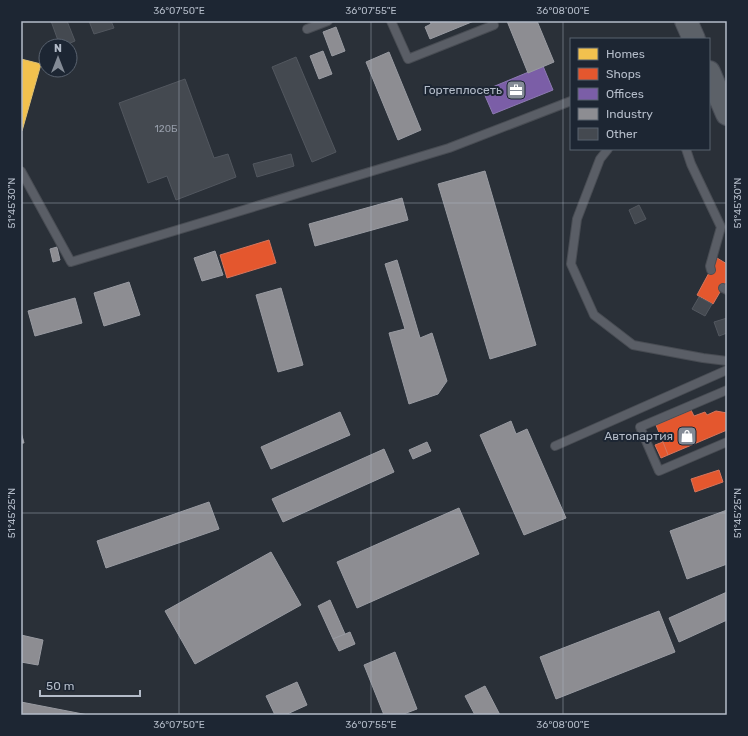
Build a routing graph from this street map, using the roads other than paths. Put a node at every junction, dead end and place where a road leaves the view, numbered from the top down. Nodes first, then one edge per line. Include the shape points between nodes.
1 (328, 21) edge
2 (391, 21) edge
3 (492, 21) edge
4 (686, 21) edge
5 (308, 29) dead end
6 (694, 38) edge
7 (710, 74) edge
8 (570, 101) edge
9 (725, 103) edge
10 (607, 150) edge
11 (686, 150) edge
12 (21, 171) edge
13 (711, 270) dead end
14 (727, 361) edge
15 (727, 370) edge
16 (727, 390) edge
17 (727, 442) edge
18 (555, 446) dead end

1 - 5 lane
2 - 3 lane via 408,59 494,25
4 - 6 main road
7 - 9 main road
8 - 12 lane via 449,148 71,262
10 - 14 lane via 600,159 577,219 571,264 594,315 633,345
11 - 13 lane via 721,226
15 - 18 lane
16 - 17 lane via 640,427 659,471

